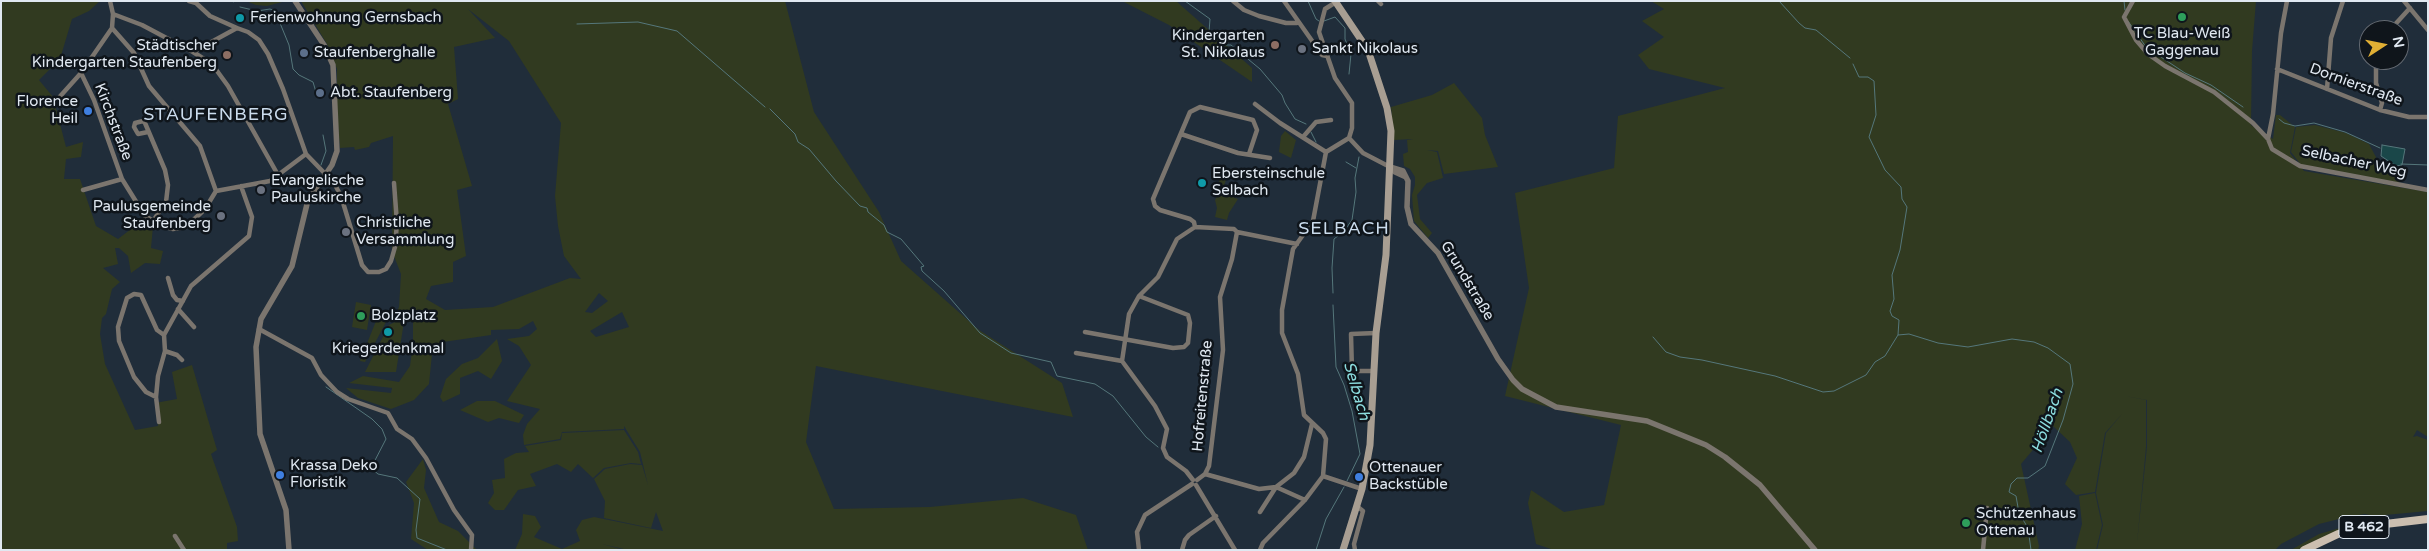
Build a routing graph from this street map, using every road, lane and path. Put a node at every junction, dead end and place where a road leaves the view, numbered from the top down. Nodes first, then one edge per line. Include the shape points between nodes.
1 (110, 1) edge
2 (189, 1) edge
3 (295, 1) edge
4 (1233, 1) edge
5 (1284, 1) edge
6 (2133, 1) edge
7 (2287, 1) edge
8 (2343, 1) edge
9 (2404, 1) edge
10 (1336, 2) edge
11 (2410, 8) junction
12 (113, 14) junction
13 (2399, 20) edge
14 (1297, 23) junction
15 (112, 28) junction
16 (237, 28) junction
17 (2428, 30) edge
18 (194, 52) junction
19 (1327, 56) junction
20 (2277, 69) junction
21 (2376, 70) edge
22 (81, 73) junction
23 (2327, 89) junction
24 (55, 102) dead end
25 (1255, 104) dead end
26 (2380, 110) junction
27 (2428, 117) edge
28 (1331, 120) dead end
29 (148, 132) dead end
30 (1181, 134) junction
31 (1303, 137) junction
32 (1349, 138) junction
33 (2268, 140) junction
34 (1326, 152) junction
35 (306, 154) junction
36 (1249, 154) junction
37 (1270, 158) dead end
38 (1390, 167) junction
39 (326, 174) junction
40 (278, 175) junction
41 (122, 179) junction
42 (394, 183) dead end
43 (242, 186) junction
44 (83, 190) dead end
45 (2428, 190) edge
46 (216, 191) junction
47 (153, 221) junction
48 (1195, 227) junction
49 (1237, 232) junction
50 (1297, 244) junction
51 (168, 278) dead end
52 (1139, 296) junction
53 (183, 301) junction
54 (178, 309) junction
55 (194, 326) dead end
56 (259, 330) junction
57 (1085, 332) dead end
58 (1376, 333) junction
59 (164, 335) junction
60 (1124, 340) junction
61 (165, 351) junction
62 (1076, 353) dead end
63 (182, 360) dead end
64 (1122, 361) junction
65 (1374, 371) junction
66 (156, 397) junction
67 (159, 422) dead end
68 (1312, 424) junction
69 (1205, 474) junction
70 (1323, 476) junction
71 (1194, 482) junction
72 (1276, 487) junction
73 (1362, 489) junction
74 (1305, 500) junction
75 (1358, 506) junction
76 (1987, 508) dead end
77 (1260, 512) dead end
78 (1216, 516) junction
79 (2428, 519) edge
80 (175, 536) dead end
81 (184, 550) edge
82 (289, 550) edge
83 (471, 550) edge
84 (1139, 550) edge
85 (1182, 550) edge
86 (1235, 550) edge
87 (1260, 550) edge
88 (1343, 550) edge
89 (1356, 550) edge
90 (1815, 550) edge
91 (1983, 550) edge
92 (2304, 550) edge

1 - 12 street
2 - 16 street via 210,16
3 - 39 street via 333,65 337,151
4 - 14 street via 1259,16
5 - 14 street
6 - 33 street, Selbacher Weg via 2124,17 2148,54 2214,92 2253,123
7 - 20 street
8 - 23 street via 2330,38
9 - 11 street
10 - 19 street via 1325,9 1321,19 1319,32
10 - 38 main road via 1360,36 1374,66 1390,131
11 - 13 street
11 - 17 street
12 - 15 street
12 - 18 street
14 - 19 street via 1322,55
15 - 22 street
15 - 46 street via 134,53 149,86 200,146
16 - 18 street
16 - 35 street via 259,40 268,54
18 - 40 street via 212,64 228,86
19 - 32 street via 1335,78 1352,103
20 - 23 street, Dornierstraße
20 - 33 street
21 - 26 street via 2382,104
22 - 24 street
22 - 41 street, Kirchstraße
23 - 26 street, Dornierstraße
25 - 31 street
26 - 27 street, Dornierstraße via 2409,117
28 - 31 street via 1316,122
29 - 47 street via 168,185 166,202
30 - 36 street
30 - 36 street via 1190,112 1197,107 1252,120 1257,130
30 - 48 street via 1153,200 1160,210 1190,219
31 - 34 street
32 - 34 street
32 - 38 street, Grundstraße via 1363,153
33 - 45 street, Selbacher Weg via 2272,149 2300,166
34 - 50 street via 1313,221
35 - 39 street
35 - 40 street
36 - 37 street
38 - 58 main road via 1386,254
38 - 90 street, Grundstraße via 1401,170 1406,177 1411,224 1438,252 1506,371 1532,396 1556,407 1647,421 1706,445 1760,485
39 - 42 street via 344,202 364,269 373,273 386,269 395,247
39 - 56 street via 308,200 292,266 268,305
40 - 43 street via 270,181
41 - 44 street, Kirchstraße
41 - 47 street, Kirchstraße via 145,216
43 - 46 street
43 - 53 street via 252,217 249,236 191,286
46 - 47 street via 205,209 186,227 173,229
48 - 49 street via 1234,229
48 - 52 street via 1177,239 1158,277
49 - 50 street
49 - 69 street, Hofreitenstraße via 1220,297 1223,350 1209,466
50 - 68 street via 1288,268 1282,333 1298,374 1304,415
51 - 53 street via 173,296
52 - 60 street via 1129,314
52 - 60 street via 1188,315 1188,343 1174,348
53 - 54 street
54 - 55 street
54 - 59 street
56 - 82 street via 256,363 260,434 286,510
56 - 83 street via 312,358 321,375 342,395 388,413 396,429 412,439 426,458 454,510 472,535
57 - 60 street
58 - 65 main road
58 - 65 street via 1351,334 1352,371
59 - 61 street
59 - 66 street via 157,330 141,295 127,298 118,327 119,342 134,377 146,392
60 - 64 street
61 - 63 street
61 - 66 street
62 - 64 street
64 - 71 street via 1155,406 1167,430 1164,448 1167,457 1186,471
65 - 73 main road via 1370,446
66 - 67 street
68 - 70 street via 1326,439
68 - 72 street via 1304,458 1294,473
69 - 71 street, Hofreitenstraße
69 - 72 street, Hofreitenstraße via 1259,489
70 - 73 street
70 - 74 street
71 - 78 street
71 - 84 street, Hofreitenstraße via 1145,515 1137,532
72 - 74 street, Hofreitenstraße
72 - 77 street
73 - 75 main road
74 - 87 street
75 - 88 main road
75 - 89 street via 1363,512 1354,544
76 - 91 street
78 - 85 street via 1189,534
78 - 86 street
79 - 92 main road, B 462 via 2368,526 2338,534
80 - 81 street

